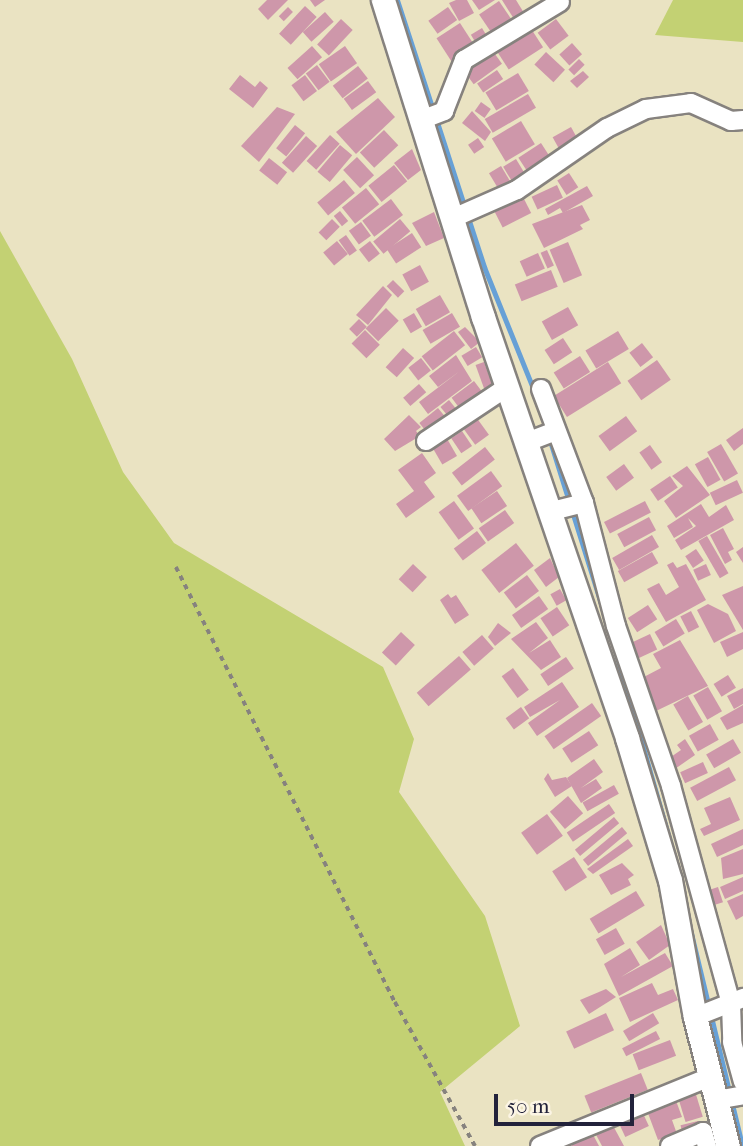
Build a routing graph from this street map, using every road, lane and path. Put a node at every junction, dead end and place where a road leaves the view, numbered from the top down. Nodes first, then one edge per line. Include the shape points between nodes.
1 (383, 0) edge
2 (560, 2) dead end
3 (430, 117) junction
4 (743, 120) edge
5 (455, 218) junction
6 (507, 387) junction
7 (541, 389) dead end
8 (541, 436) junction
9 (426, 441) dead end
10 (570, 507) junction
11 (176, 567) dead end
12 (595, 597) junction
13 (658, 790) junction
14 (701, 964) junction
15 (737, 1001) edge
16 (700, 1016) junction
17 (710, 1077) junction
18 (733, 1095) edge
19 (475, 1146) edge
20 (540, 1146) edge
21 (670, 1146) edge
22 (707, 1146) edge
23 (729, 1146) edge

1 - 3 street
2 - 3 street via 464,60
3 - 5 street
4 - 5 street via 731,121 691,103 646,109 482,209
5 - 6 street
6 - 8 street
6 - 9 street
7 - 8 street
8 - 10 street
8 - 10 street
10 - 12 street
10 - 12 street
11 - 19 path via 389,989
12 - 13 street
13 - 14 street
13 - 14 street via 670,880
14 - 15 street
14 - 16 street
15 - 16 street
15 - 18 street
16 - 17 street
17 - 18 street
17 - 20 street
18 - 23 street
21 - 22 street via 703,1132

